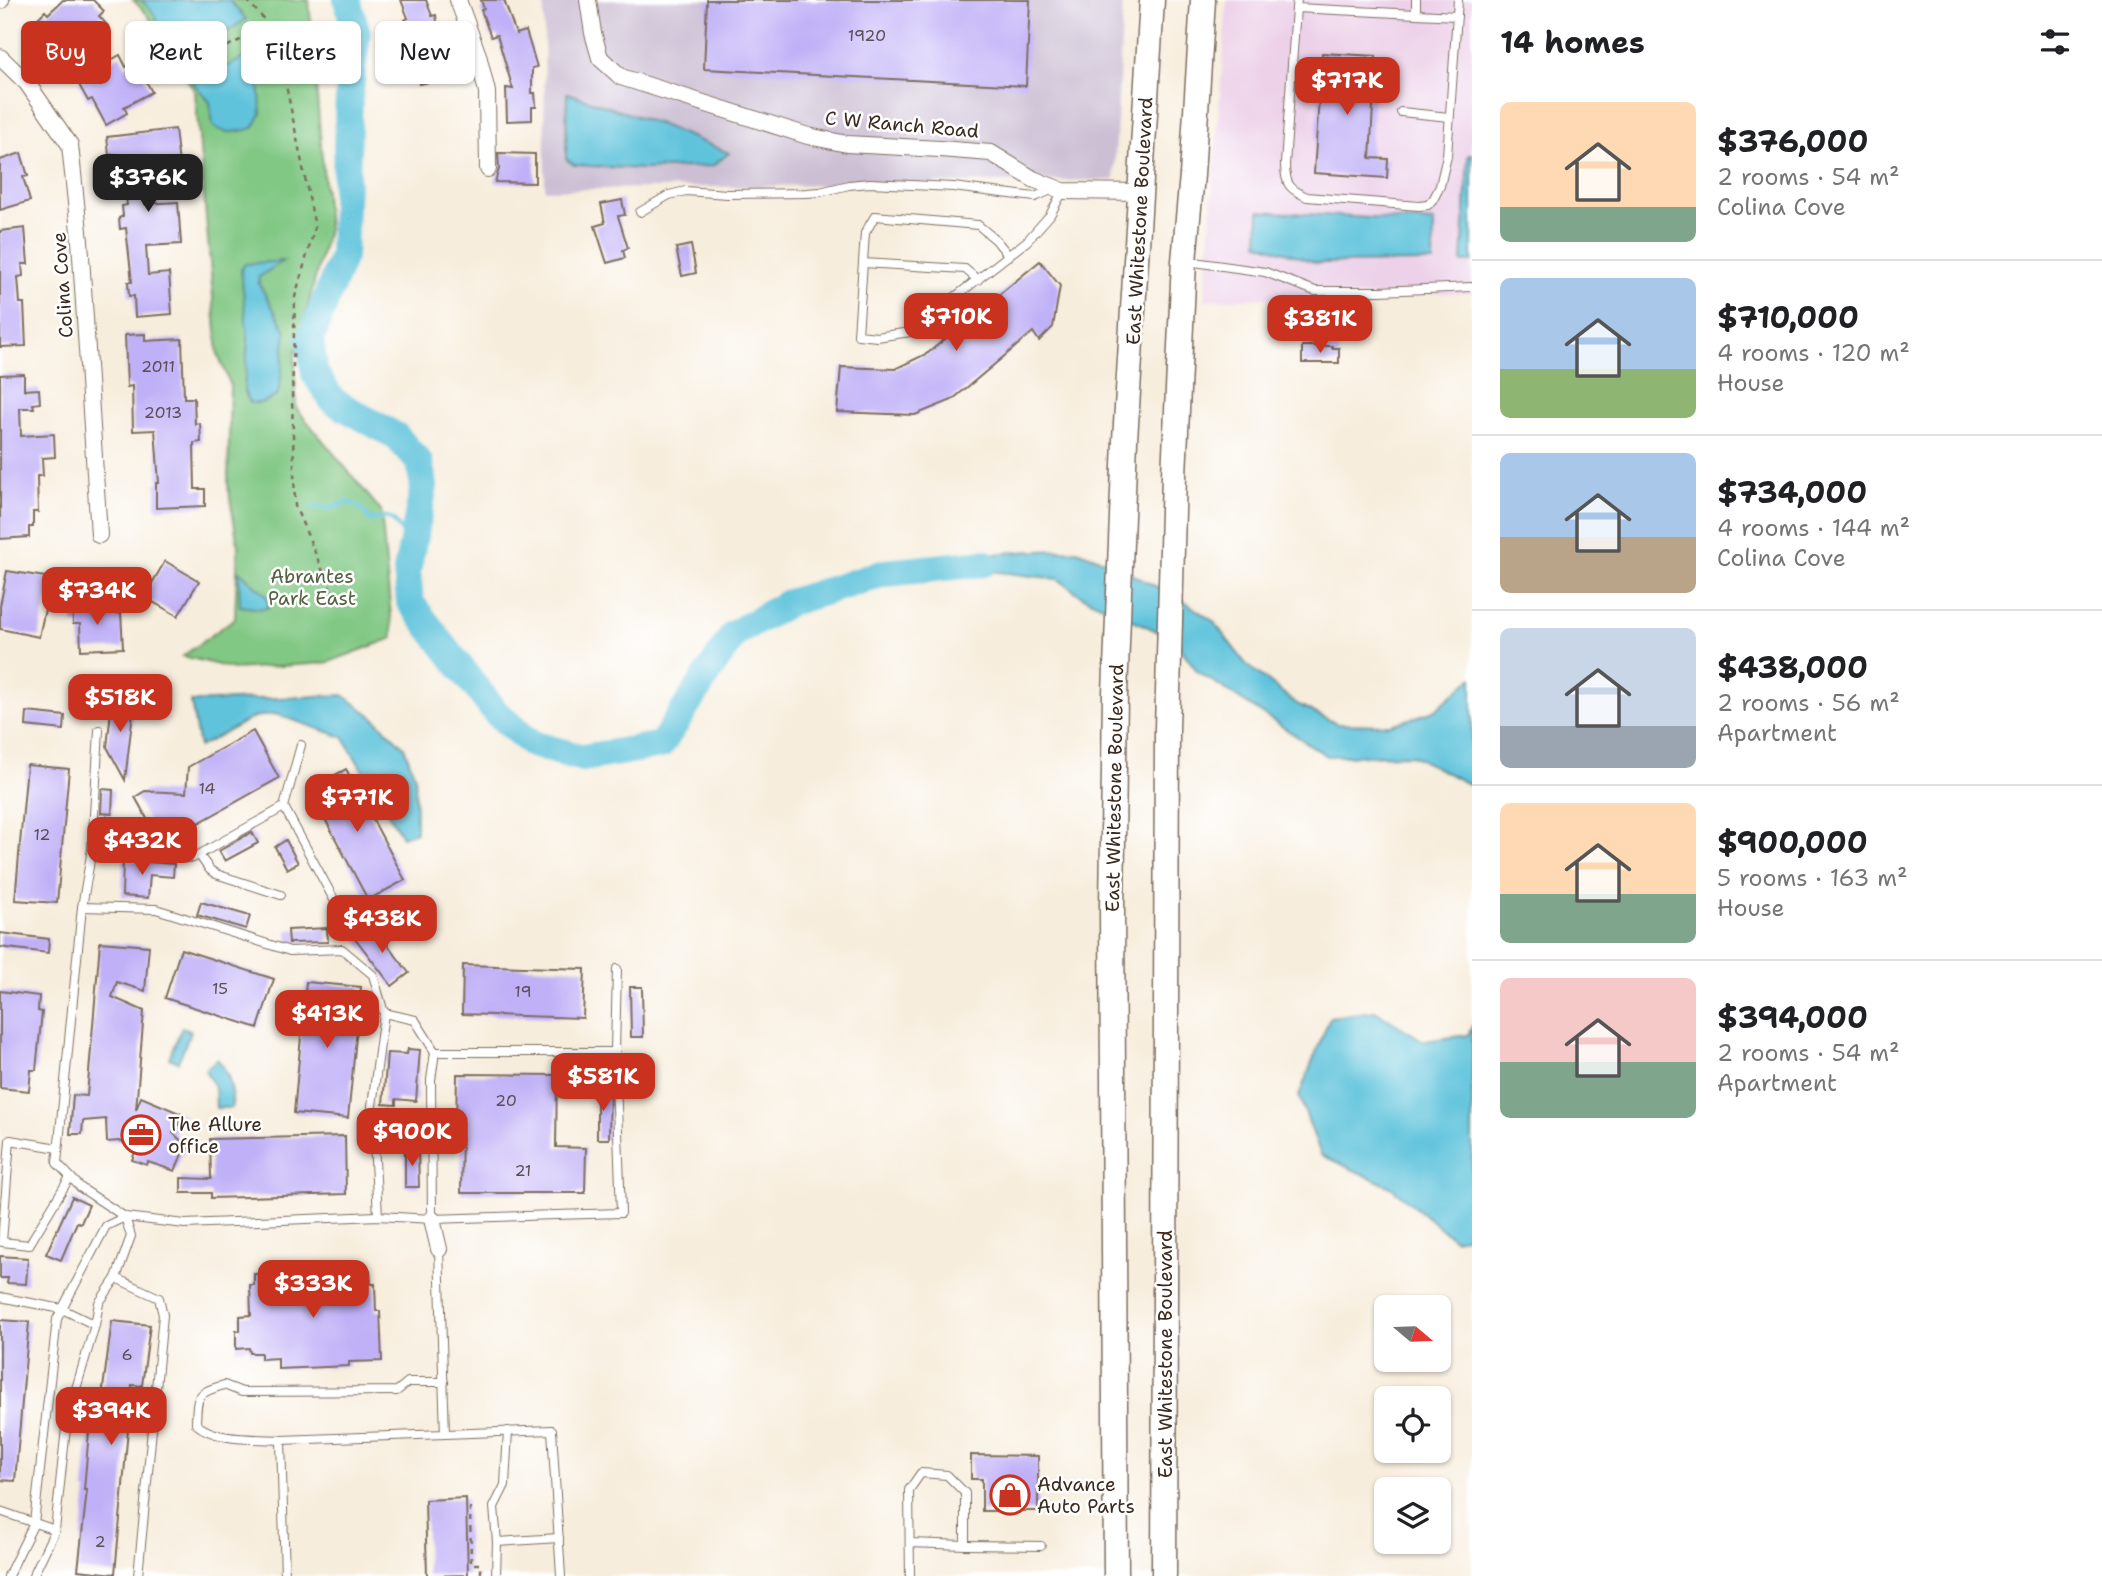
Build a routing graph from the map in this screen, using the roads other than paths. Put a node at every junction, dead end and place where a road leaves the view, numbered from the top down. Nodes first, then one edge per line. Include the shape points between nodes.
1 (458, 0) edge
2 (588, 0) edge
3 (1152, 0) edge
4 (1203, 0) edge
5 (1416, 0) edge
6 (1458, 0) edge
7 (1296, 4) edge
8 (1416, 14) junction
9 (1457, 16) junction
10 (0, 57) edge
11 (1401, 112) dead end
12 (1449, 117) junction
13 (488, 169) dead end
14 (1059, 189) junction
15 (1141, 192) junction
16 (640, 212) dead end
17 (1009, 256) junction
18 (1184, 261) junction
19 (863, 263) junction
20 (978, 280) junction
21 (1472, 287) edge
22 (99, 535) dead end
23 (99, 730) dead end
24 (301, 745) dead end
25 (284, 807) junction
26 (92, 849) junction
27 (199, 855) junction
28 (281, 895) dead end
29 (82, 907) junction
30 (338, 907) dead end
31 (617, 969) dead end
32 (384, 1013) junction
33 (435, 1052) junction
34 (615, 1052) junction
35 (58, 1148) junction
36 (70, 1177) junction
37 (379, 1216) junction
38 (125, 1217) junction
39 (432, 1219) junction
40 (439, 1249) joint
41 (116, 1278) junction
42 (0, 1297) edge
43 (62, 1309) junction
44 (95, 1325) junction
45 (444, 1382) junction
46 (508, 1432) junction
47 (445, 1434) junction
48 (281, 1440) junction
49 (0, 1511) edge
50 (34, 1523) junction
51 (55, 1530) junction
52 (559, 1538) junction
53 (497, 1542) junction
54 (910, 1544) junction
55 (965, 1545) junction
56 (1041, 1546) dead end
57 (8, 1576) edge
58 (33, 1576) edge
59 (138, 1576) edge
60 (285, 1576) edge
61 (496, 1576) edge
62 (561, 1576) edge
63 (910, 1576) edge
64 (1116, 1576) edge
65 (1164, 1576) edge

1 - 13 street via 487,92
2 - 14 street, C W Ranch Road via 600,58 621,77 847,145 991,153
3 - 15 main road, East Whitestone Boulevard
4 - 18 main road, East Whitestone Boulevard
5 - 8 lane
6 - 9 lane
7 - 8 lane
7 - 12 lane via 1284,164 1284,178 1296,192 1307,197 1428,205 1440,186
8 - 9 lane
9 - 12 lane
10 - 22 street, Colina Cove via 27,83 69,145 80,241
11 - 12 lane
14 - 15 street, C W Ranch Road
14 - 16 lane via 1035,197 870,183 806,193 686,191
14 - 17 lane via 1050,215
15 - 64 main road, East Whitestone Boulevard via 1115,694
17 - 19 lane via 978,225 875,216 864,233
17 - 20 lane
18 - 21 lane via 1265,272 1315,291
18 - 65 main road, East Whitestone Boulevard via 1167,729
19 - 20 lane via 965,270
19 - 20 lane via 858,335 910,332
23 - 26 lane
24 - 25 lane
25 - 27 lane
25 - 30 lane
26 - 27 lane
26 - 29 lane
27 - 28 lane via 213,873
29 - 32 lane via 156,909 290,951 342,949 373,975
29 - 35 lane
31 - 34 lane
32 - 33 lane via 415,1020
32 - 37 lane via 372,1105
33 - 34 lane
33 - 39 lane via 430,1080
34 - 39 lane via 621,1213
35 - 36 lane via 57,1163
35 - 36 lane via 10,1140 2,1242 29,1245
36 - 38 lane
37 - 38 lane via 194,1224
37 - 39 lane
38 - 41 lane via 131,1236
38 - 43 lane via 106,1226
39 - 40 street
40 - 45 lane
41 - 44 lane via 99,1303
41 - 59 lane via 159,1298 163,1315
42 - 43 lane
43 - 44 lane
43 - 50 lane via 57,1319
44 - 51 lane via 67,1419
45 - 47 lane
45 - 48 lane via 408,1382 397,1391 242,1392 224,1385 205,1390 197,1401 196,1424 206,1433
46 - 47 lane
46 - 52 lane via 552,1430
46 - 53 lane via 505,1485 494,1507
47 - 48 lane
48 - 60 lane
49 - 50 lane
50 - 51 lane
50 - 57 lane
51 - 58 lane
52 - 53 lane
52 - 62 lane
53 - 61 lane
54 - 55 lane
54 - 55 lane via 909,1490 921,1473 947,1475 965,1493
54 - 63 lane
55 - 56 lane

